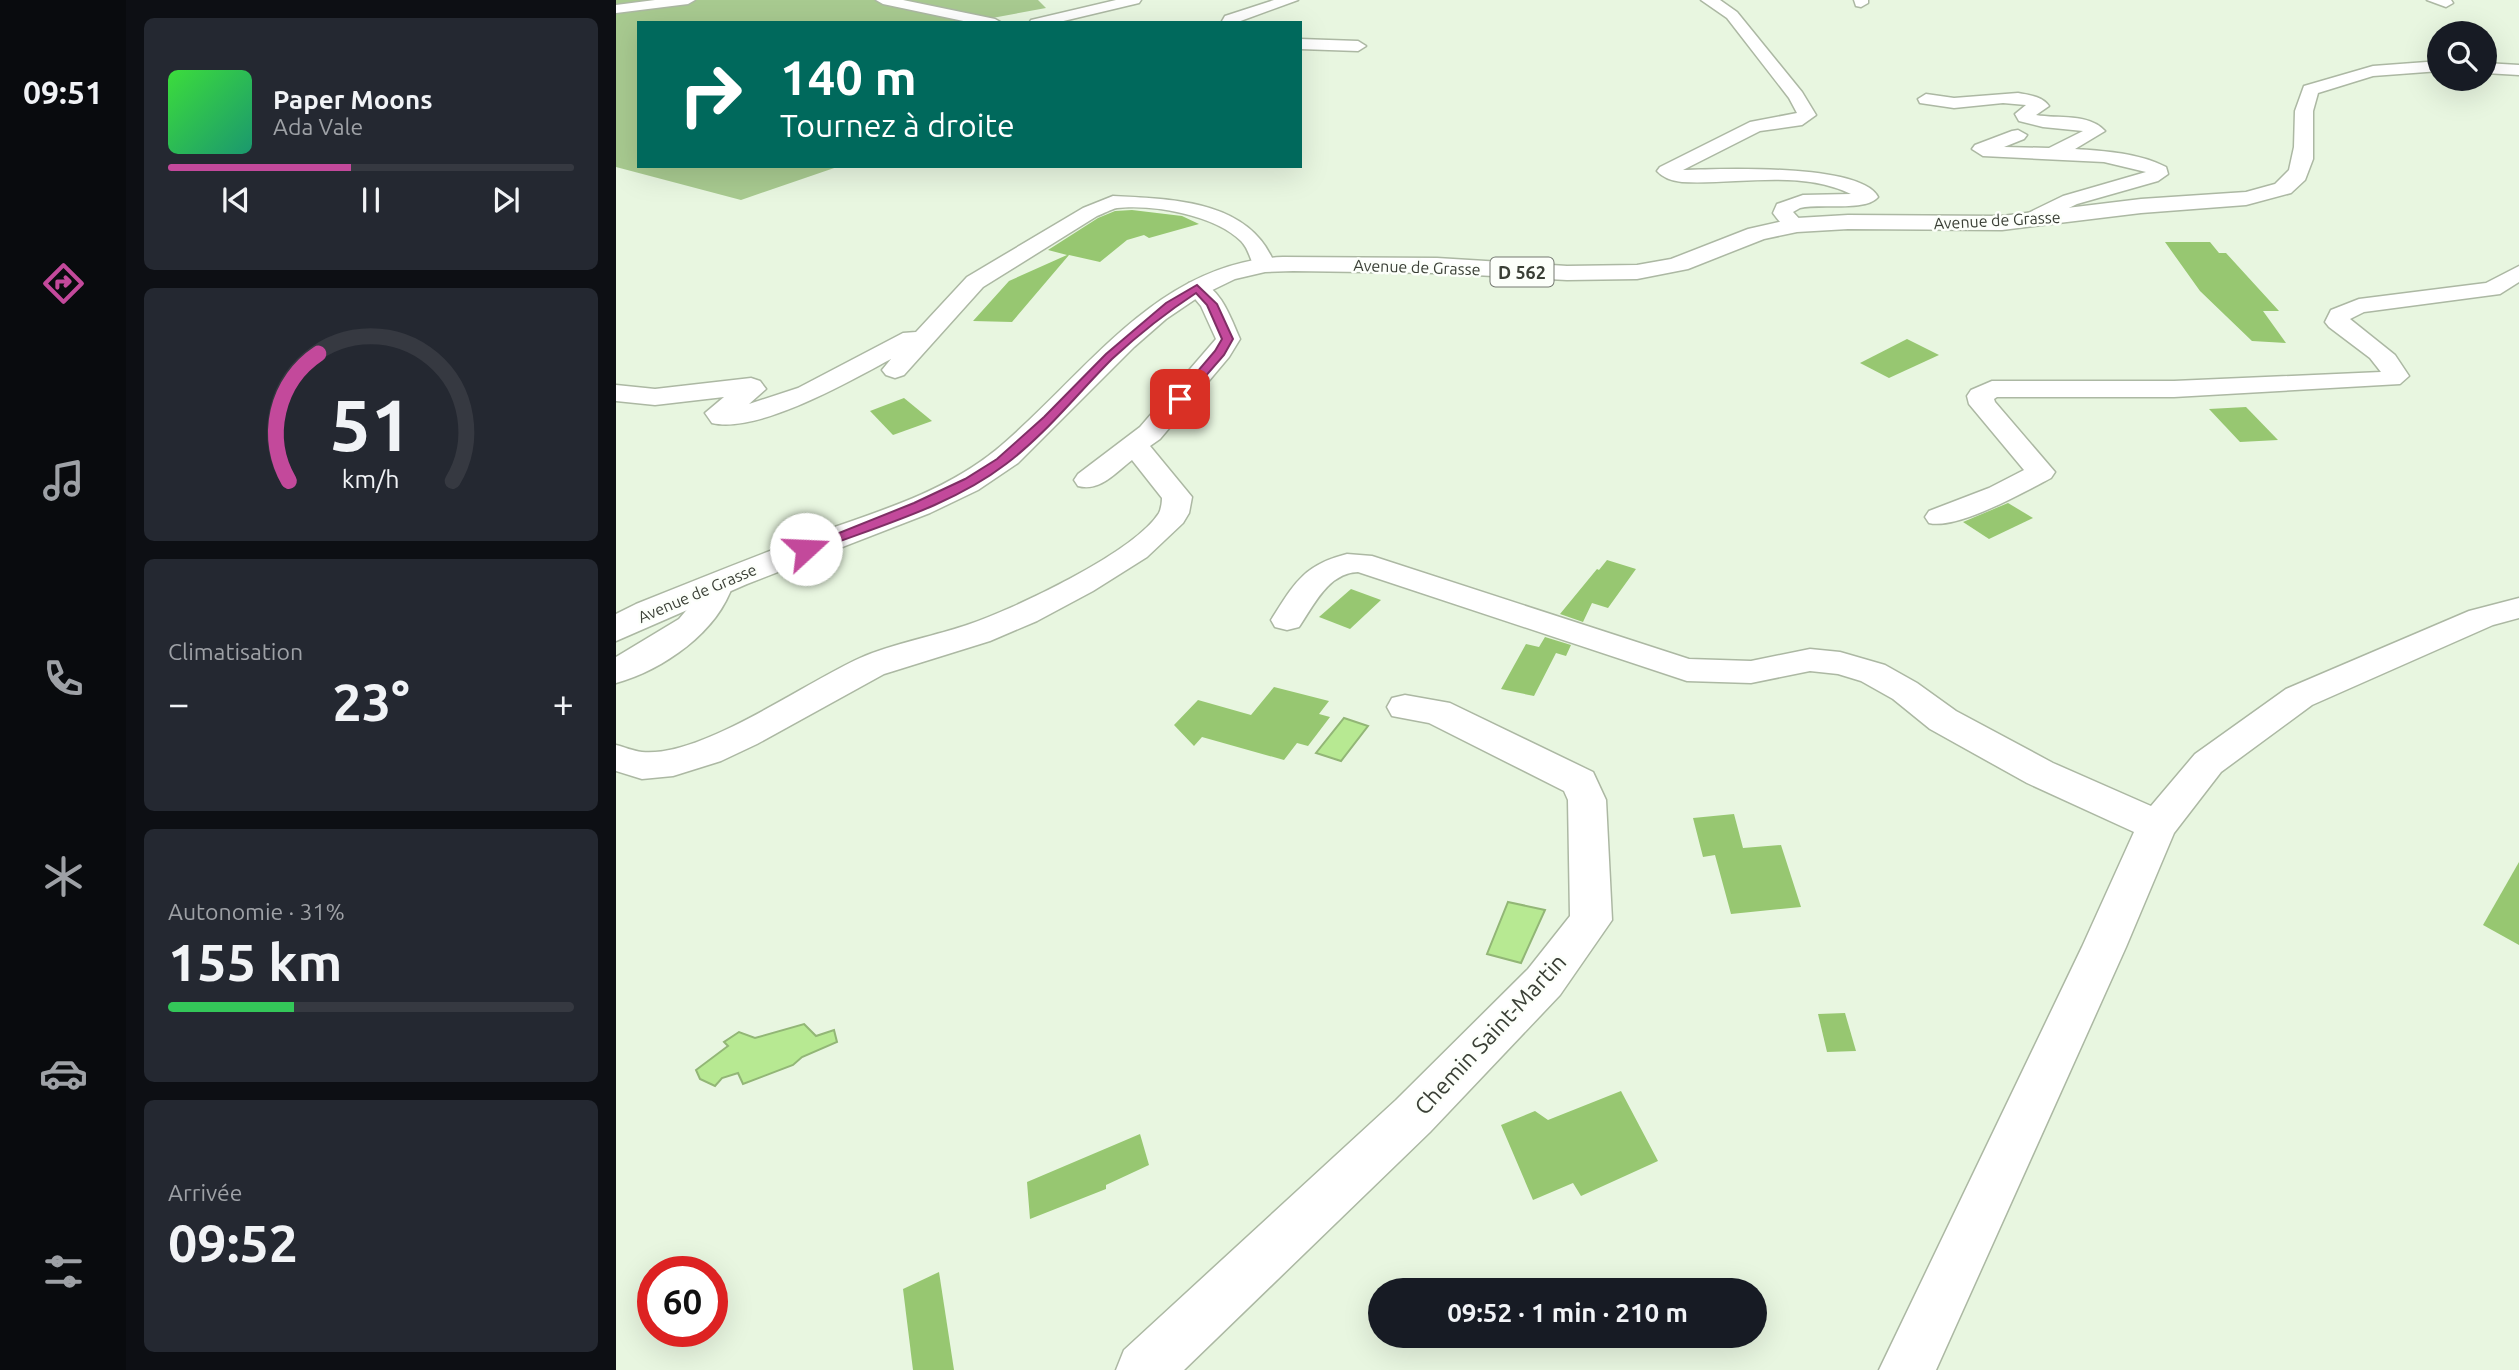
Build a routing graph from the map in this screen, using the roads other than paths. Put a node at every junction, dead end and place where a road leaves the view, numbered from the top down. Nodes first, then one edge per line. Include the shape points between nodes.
1 (688, 0) edge
2 (883, 0) edge
3 (1134, 0) edge
4 (1291, 0) edge
5 (1708, 0) edge
6 (616, 9) edge
7 (1068, 19) edge
8 (985, 21) edge
9 (1049, 21) edge
10 (1229, 21) edge
11 (1302, 44) edge
12 (1358, 46) dead end
13 (2427, 66) edge
14 (2497, 69) edge
15 (2519, 70) edge
16 (1926, 99) dead end
17 (2018, 135) dead end
18 (2054, 152) junction
19 (2029, 220) junction
20 (1795, 225) junction
21 (1264, 265) junction
22 (2519, 273) edge
23 (1197, 288) junction
24 (933, 326) junction
25 (895, 370) dead end
26 (616, 393) edge
27 (1135, 445) junction
28 (1088, 480) dead end
29 (1940, 517) dead end
30 (717, 584) junction
31 (2519, 608) edge
32 (1287, 620) dead end
33 (616, 629) edge
34 (616, 672) edge
35 (1405, 707) dead end
36 (616, 758) edge
37 (2157, 826) junction
38 (1144, 1370) edge
39 (1907, 1370) edge

1 - 6 street
2 - 8 street
3 - 7 street
4 - 10 street
5 - 20 street via 1732,15 1807,115 1796,121 1756,126 1667,171 1680,176 1789,176 1867,194 1864,199 1808,200 1790,205 1783,213
7 - 9 street
11 - 12 street
13 - 19 main road, Avenue de Grasse / D 562 via 2354,74 2310,90 2304,99 2301,165 2294,180 2262,197
14 - 15 main road
16 - 18 street via 1939,103 2034,101 2042,106 2025,117 2096,131
17 - 18 street via 1981,149
18 - 19 street via 2137,161 2159,171 2070,200
19 - 20 main road, Avenue de Grasse / D 562
20 - 21 main road, Avenue de Grasse / D 562 via 1741,239 1675,267 1641,272 1541,274 1452,266
21 - 23 main road, Avenue de Grasse / D 562 via 1236,270
21 - 24 street via 1247,235 1217,218 1168,205 1113,202 975,282
22 - 29 street via 2492,289 2359,306 2339,315 2337,322 2343,329 2395,372 2391,379 2174,389 1992,388 1980,396 1982,404 2041,472
23 - 27 street via 1212,304 1227,339 1206,370
23 - 30 main road, Avenue de Grasse / D 562 via 1110,356 1001,462 969,482 873,525
24 - 25 street
24 - 26 street via 807,394 730,418 718,413 747,394 751,386 655,397
27 - 28 street
27 - 36 street via 1177,497 1174,515 1148,541 1099,575 980,632 871,666 682,762 652,767
30 - 33 main road, Avenue de Grasse / D 562
30 - 34 street via 714,599 684,633
31 - 37 street via 2481,618 2299,697 2208,763
32 - 37 street via 1324,570 1349,562 1686,670 1751,672 1810,660 1840,663 1873,673 1943,720 2040,773
35 - 38 street, Chemin Saint-Martin via 1437,712 1580,782 1587,800 1591,920 1544,982 1413,1116
37 - 39 street

